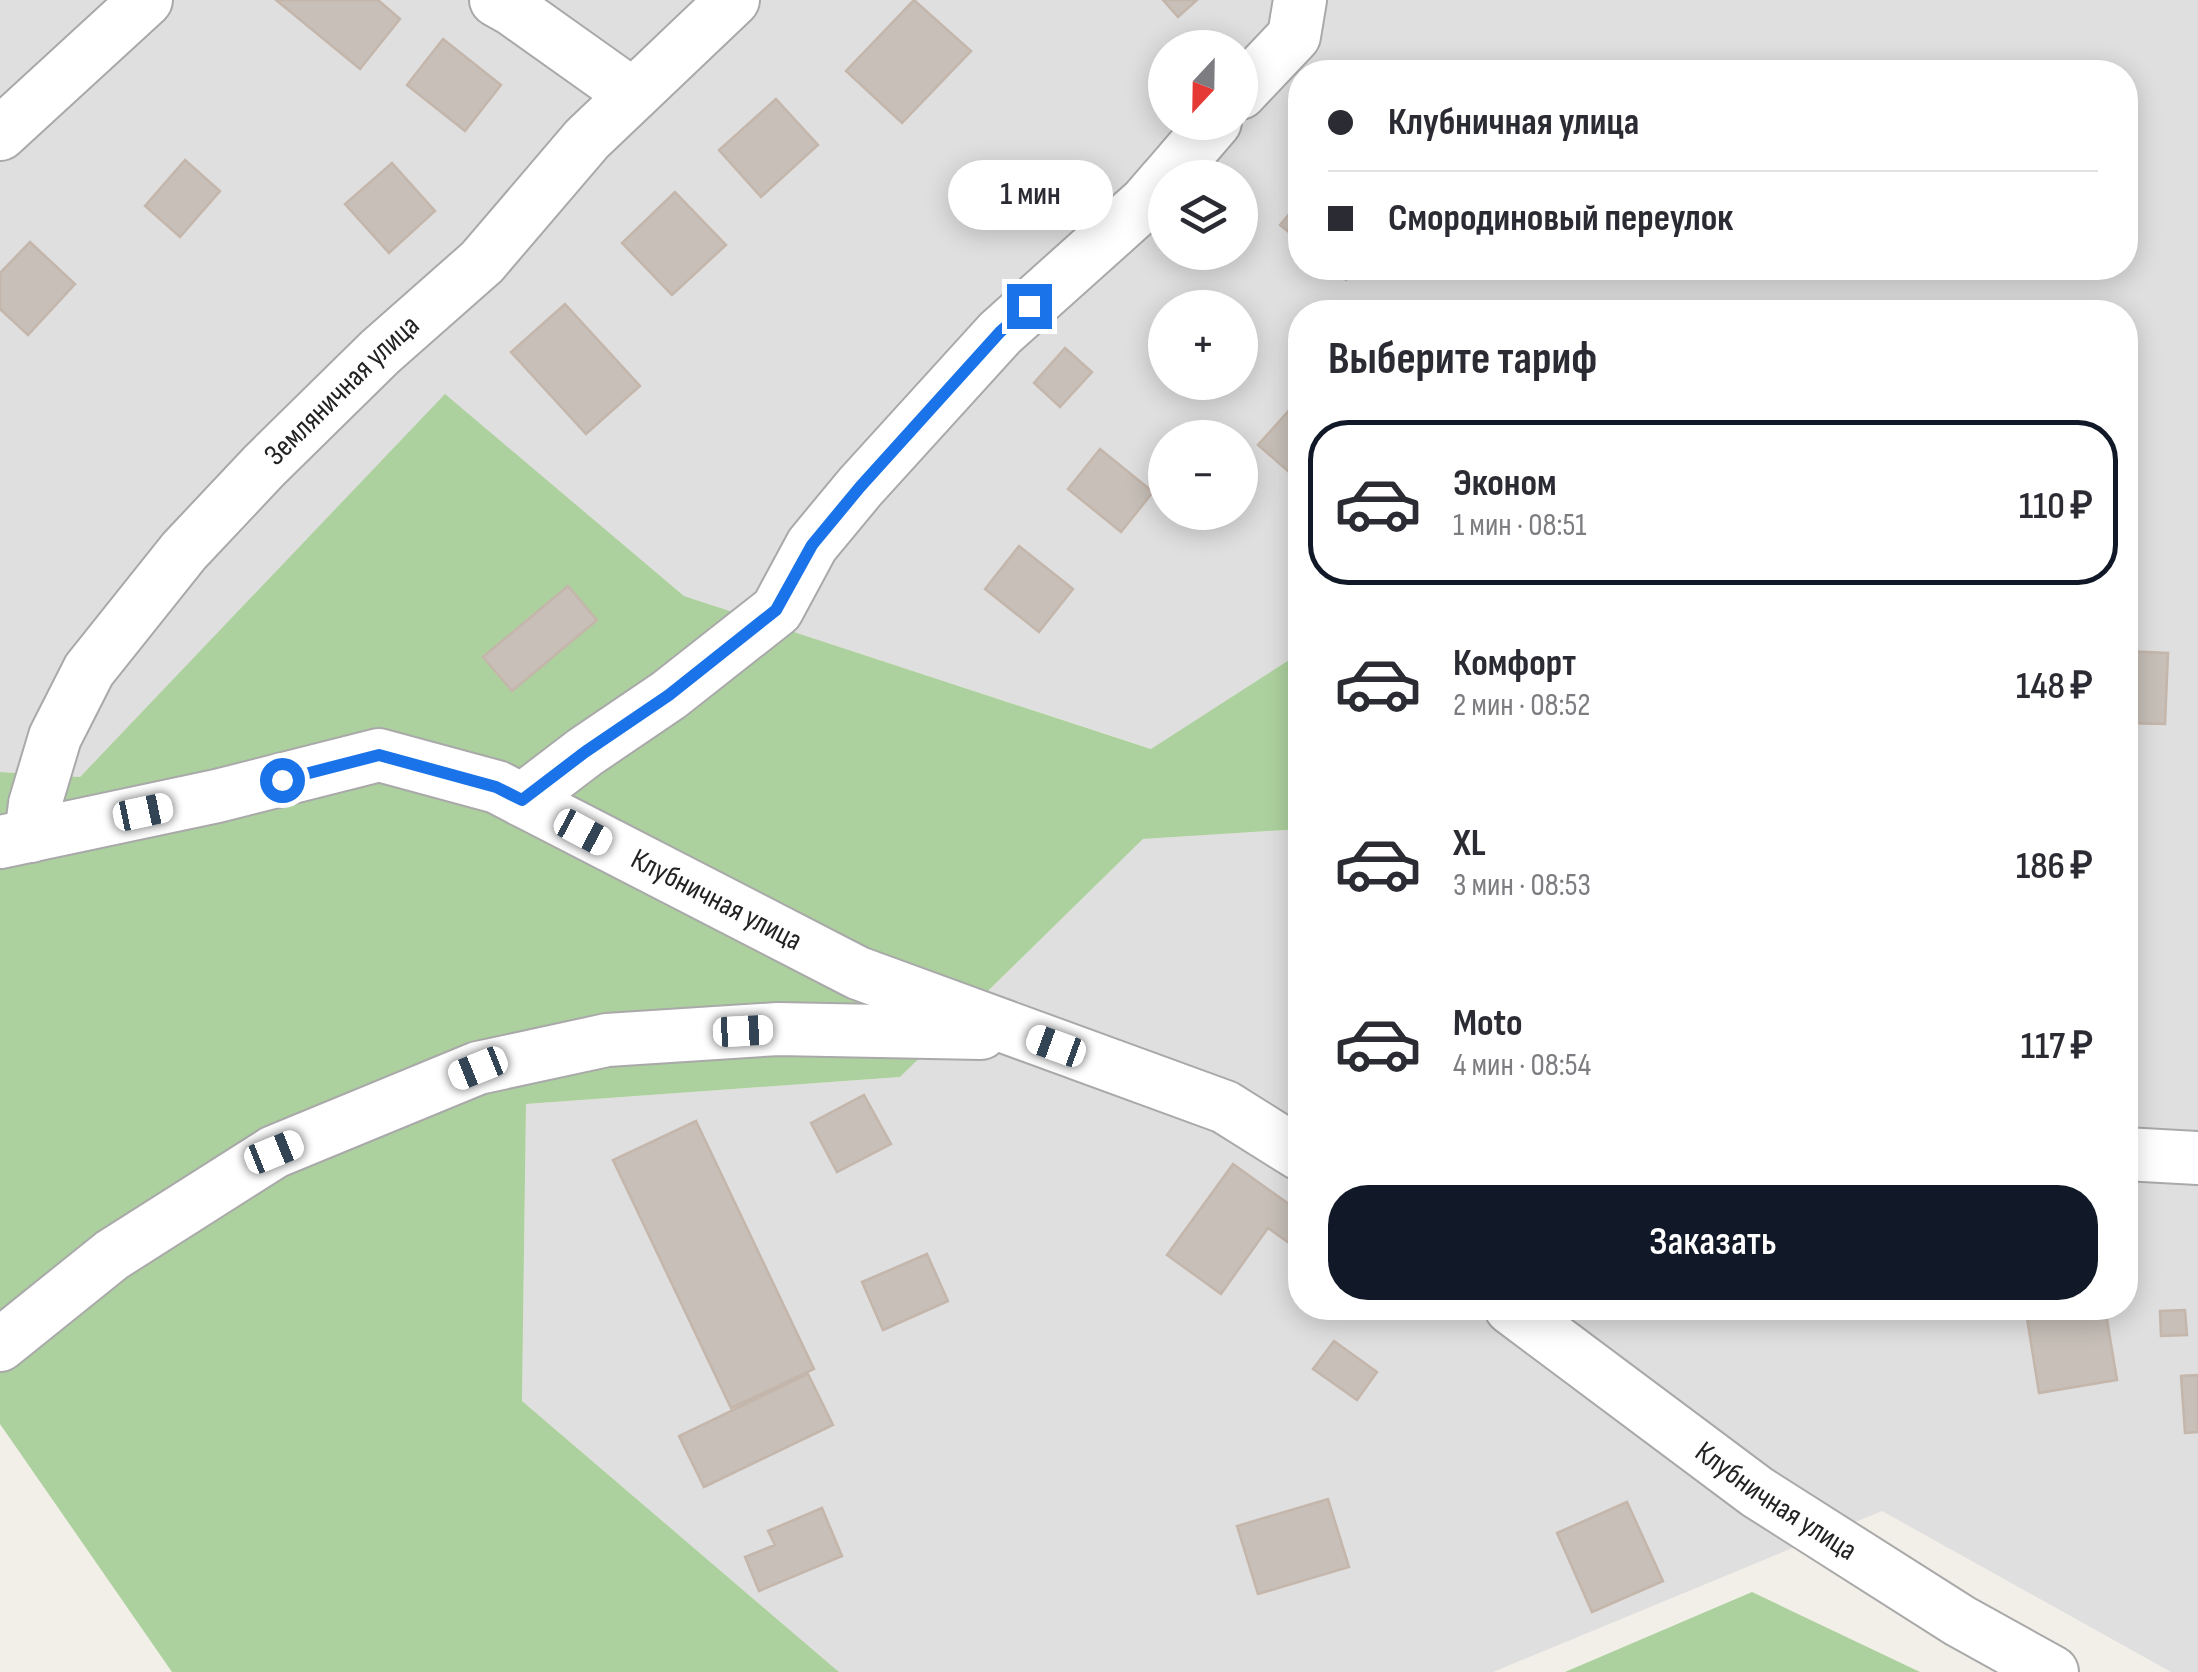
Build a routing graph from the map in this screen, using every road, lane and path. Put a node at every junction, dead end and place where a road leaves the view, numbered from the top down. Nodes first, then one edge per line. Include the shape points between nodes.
1 (146, 0) edge
2 (496, 0) edge
3 (734, 0) edge
4 (1300, 0) edge
5 (1258, 75) edge
6 (634, 95) junction
7 (0, 134) edge
8 (1200, 140) edge
9 (1182, 160) edge
10 (1148, 200) edge
11 (522, 800) junction
12 (16, 839) edge
13 (1022, 1034) junction
14 (1225, 1106) junction
15 (1288, 1109) edge
16 (1288, 1146) edge
17 (2138, 1155) edge
18 (2198, 1158) edge
19 (1528, 1320) edge
20 (0, 1345) edge
21 (2052, 1672) edge

1 - 7 street
2 - 6 street
3 - 6 street, Земляничная улица
4 - 5 street via 1294,36
6 - 12 street, Земляничная улица via 587,139 482,262 380,352 184,551 89,670
8 - 9 street
10 - 11 street via 987,346 812,545 776,610
11 - 12 street, Клубничная улица via 379,755
11 - 13 street, Клубничная улица via 858,972
13 - 14 street, Клубничная улица
13 - 20 street via 778,1029 606,1040 478,1068 274,1152 112,1255
14 - 15 street
14 - 16 street, Клубничная улица
17 - 18 street
19 - 21 street, Клубничная улица via 1757,1492

